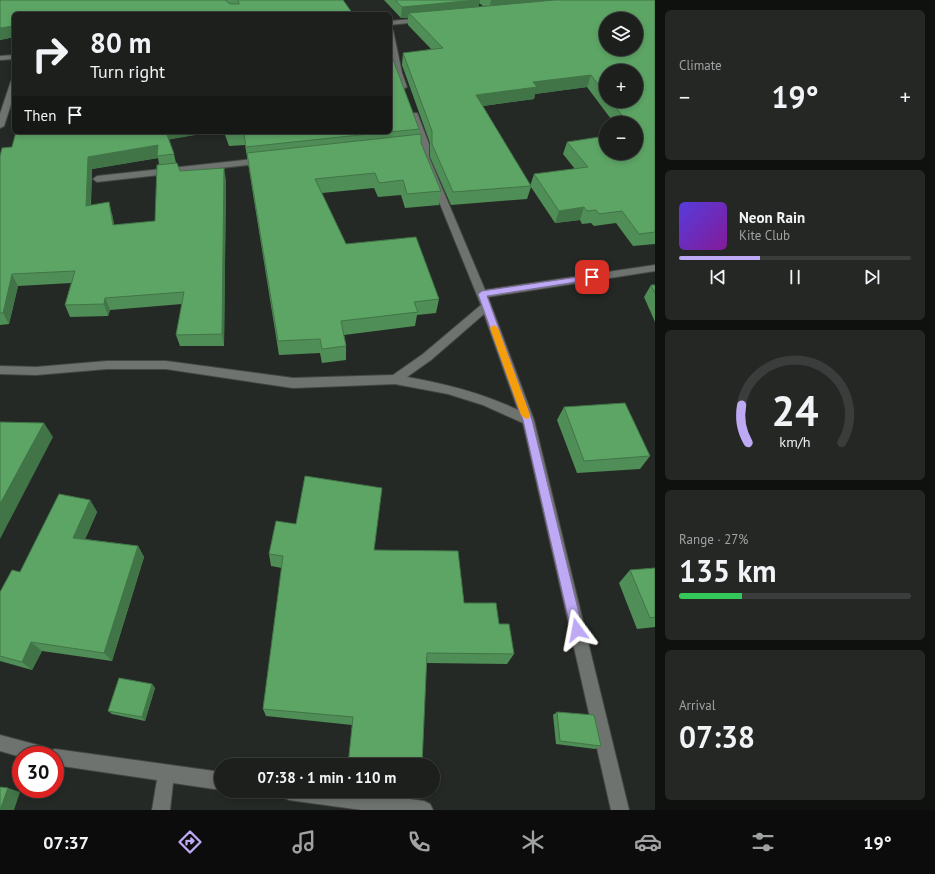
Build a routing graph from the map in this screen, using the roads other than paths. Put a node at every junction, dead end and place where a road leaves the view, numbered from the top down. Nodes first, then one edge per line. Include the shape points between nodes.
1 (435, 19) edge
2 (392, 23) edge
3 (392, 41) edge
4 (12, 57) edge
5 (0, 58) edge
6 (12, 89) edge
7 (0, 126) edge
8 (269, 161) edge
9 (97, 179) dead end
10 (655, 268) edge
11 (482, 294) junction
12 (487, 306) junction
13 (0, 370) edge
14 (395, 379) junction
15 (528, 420) junction
16 (0, 743) edge
17 (12, 746) edge
18 (64, 757) edge
19 (166, 774) junction
20 (214, 780) edge
21 (339, 798) edge
22 (161, 810) edge
23 (424, 810) edge
24 (620, 810) edge

1 - 2 street
3 - 11 street via 398,73 425,157
4 - 5 street
6 - 7 street
8 - 9 street
10 - 11 street
11 - 12 street
12 - 14 street via 427,357
12 - 15 street
13 - 14 street via 36,371 107,365 166,365 293,383
14 - 15 street via 448,389
15 - 24 street
16 - 17 street
18 - 19 street
19 - 20 street
19 - 22 street
21 - 23 street

